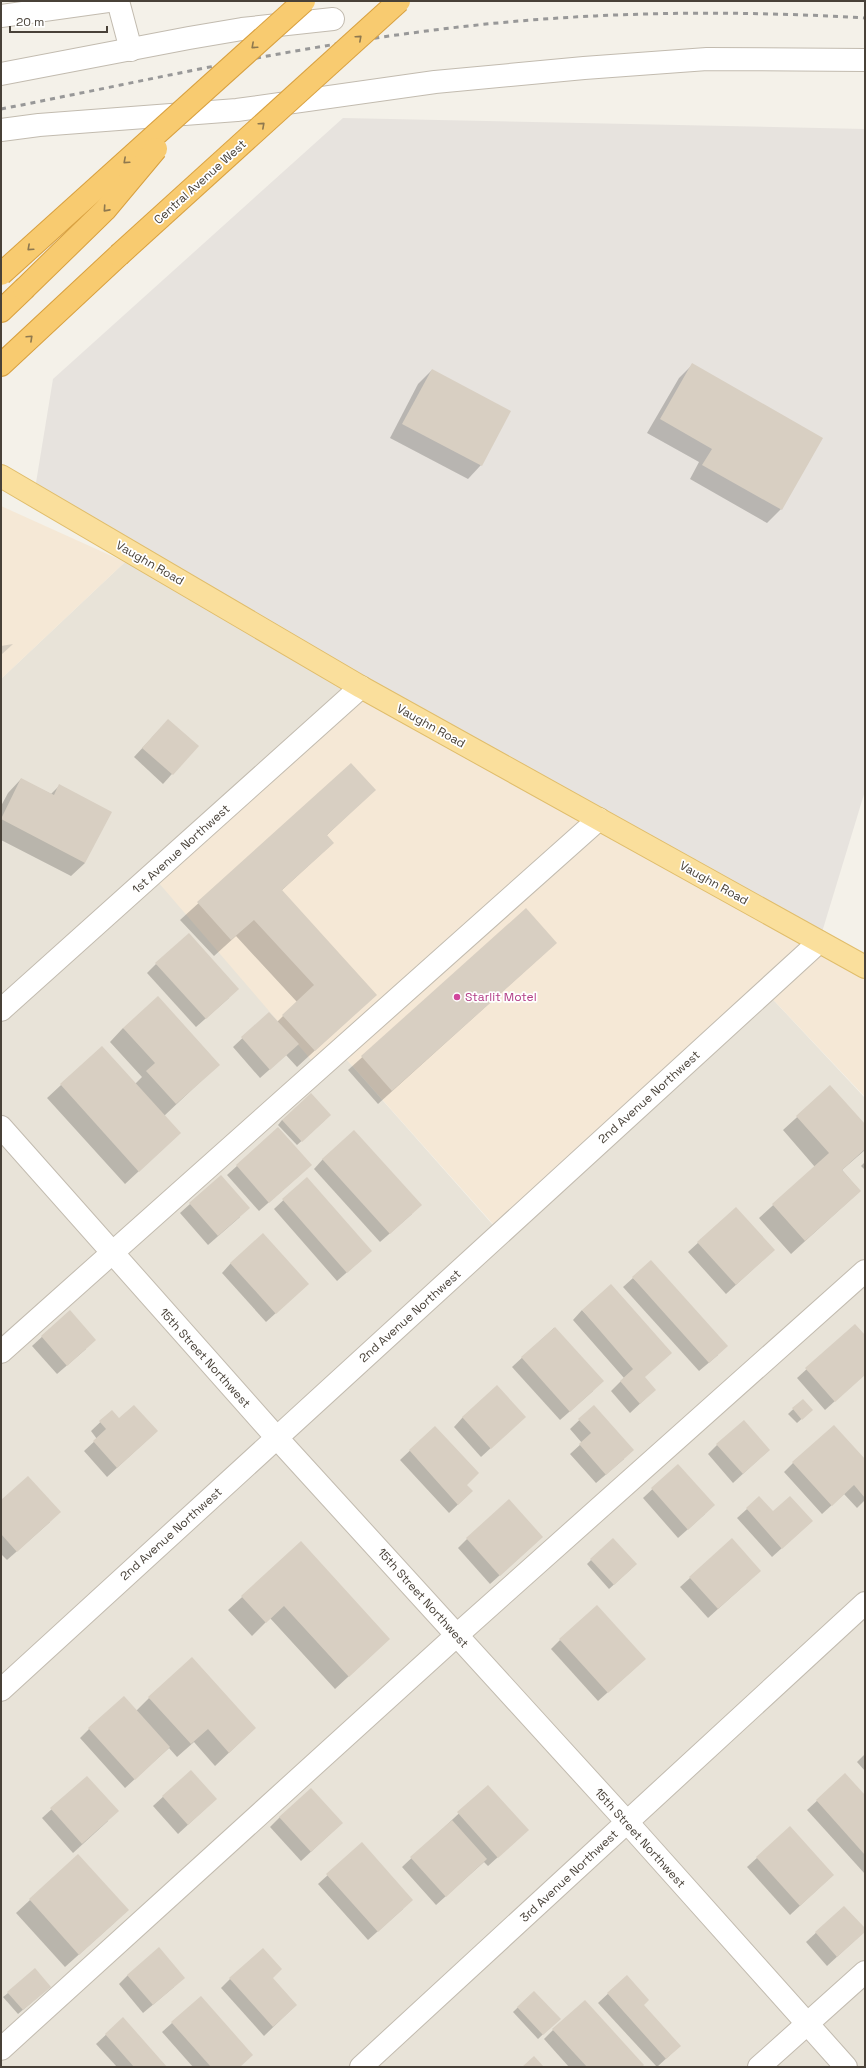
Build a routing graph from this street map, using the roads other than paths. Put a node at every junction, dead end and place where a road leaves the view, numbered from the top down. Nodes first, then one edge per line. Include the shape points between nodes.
1 (108, 1) edge
2 (118, 1) edge
3 (304, 1) edge
4 (399, 1) edge
5 (1, 16) edge
6 (333, 19) dead end
7 (131, 50) junction
8 (865, 60) edge
9 (1, 74) edge
10 (202, 92) junction
11 (1, 130) edge
12 (1, 274) edge
13 (1, 311) edge
14 (1, 365) edge
15 (1, 476) edge
16 (362, 687) junction
17 (599, 819) junction
18 (819, 942) junction
19 (865, 967) edge
20 (1, 1010) edge
21 (1, 1128) edge
22 (112, 1252) junction
23 (865, 1271) edge
24 (1, 1352) edge
25 (277, 1438) junction
26 (865, 1603) edge
27 (457, 1635) junction
28 (1, 1690) edge
29 (627, 1822) junction
30 (865, 1972) edge
31 (808, 2024) junction
32 (1, 2049) edge
33 (361, 2067) edge
34 (759, 2067) edge
35 (846, 2067) edge

1 - 5 street
2 - 7 street
3 -> 10 highway, bridge
14 -> 4 highway, Central Avenue West, bridge
6 - 7 street via 242,29
7 - 9 street
8 - 11 street via 707,59 584,68 435,82 237,110
10 -> 12 highway, bridge
10 -> 13 highway, bridge via 105,210
15 - 16 main road, Vaughn Road
16 - 17 main road, Vaughn Road
16 - 20 street, 1st Avenue Northwest
17 - 18 main road, Vaughn Road
17 - 22 street
18 - 19 main road, Vaughn Road
18 - 25 street, 2nd Avenue Northwest
21 - 22 street, 15th Street Northwest
22 - 24 street
22 - 25 street, 15th Street Northwest
23 - 27 street
25 - 27 street, 15th Street Northwest
25 - 28 street, 2nd Avenue Northwest
26 - 29 street, 3rd Avenue Northwest
27 - 29 street, 15th Street Northwest
27 - 32 street
29 - 31 street, 15th Street Northwest
29 - 33 street, 3rd Avenue Northwest
30 - 31 street
31 - 34 street
31 - 35 street, 15th Street Northwest

